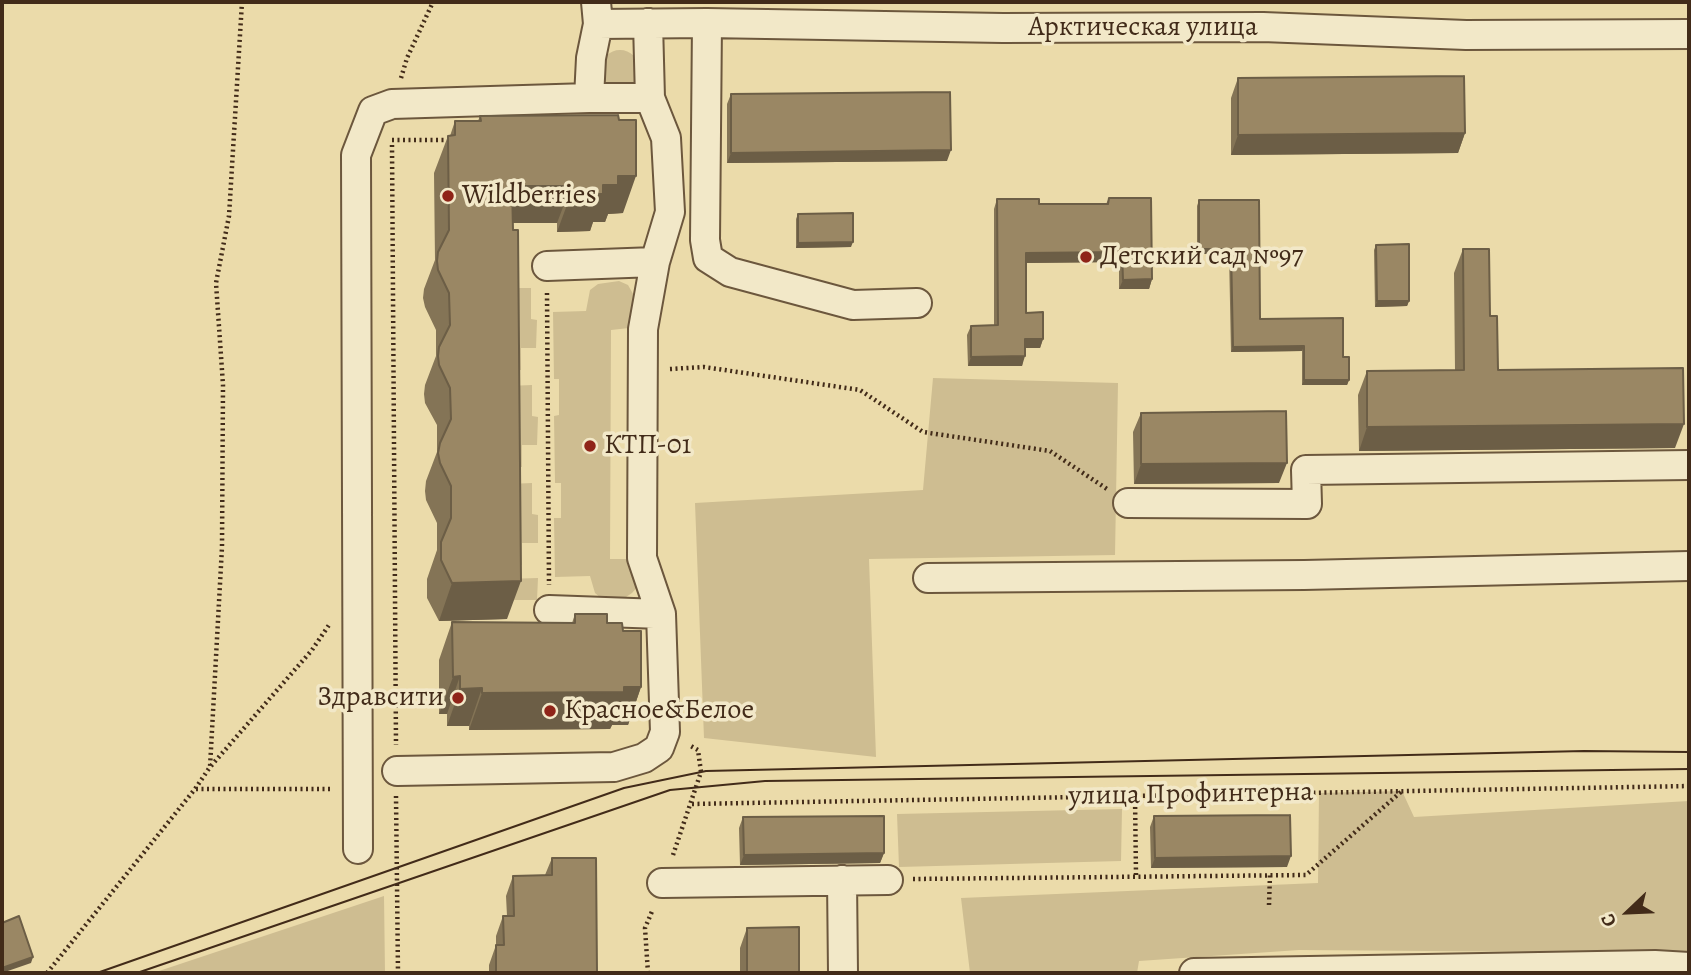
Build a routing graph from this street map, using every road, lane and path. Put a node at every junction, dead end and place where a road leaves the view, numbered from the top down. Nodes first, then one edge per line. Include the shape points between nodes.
1 (242, 2) edge
2 (433, 2) edge
3 (597, 13) edge
4 (1263, 14) edge
5 (648, 23) junction
6 (707, 23) junction
7 (1689, 34) edge
8 (589, 98) junction
9 (650, 98) junction
10 (392, 104) junction
11 (392, 140) junction
12 (460, 140) edge
13 (655, 262) junction
14 (547, 266) joint
15 (917, 303) dead end
16 (642, 370) junction
17 (1689, 466) edge
18 (1128, 503) joint
19 (1689, 566) edge
20 (928, 578) dead end
21 (356, 587) junction
22 (549, 610) joint
23 (661, 614) junction
24 (665, 732) junction
25 (210, 767) junction
26 (397, 771) junction
27 (1689, 786) edge
28 (195, 789) junction
29 (358, 789) junction
30 (1402, 791) junction
31 (1135, 796) junction
32 (692, 804) junction
33 (358, 849) dead end
34 (1136, 875) junction
35 (1269, 875) junction
36 (842, 880) junction
37 (888, 880) joint
38 (662, 883) junction
39 (1269, 905) dead end
40 (1689, 967) edge
41 (1655, 969) edge
42 (1447, 971) edge
43 (47, 973) edge
44 (398, 973) edge
45 (648, 973) edge
46 (844, 973) edge
47 (1194, 973) edge

1 - 25 path via 229,216 216,283 223,384 222,547
2 - 10 path
3 - 5 street, Арктическая улица
3 - 8 street
4 - 6 street, Арктическая улица via 1003,28
4 - 7 street, Арктическая улица via 1466,35
5 - 6 street, Арктическая улица
5 - 9 street
6 - 15 street via 708,258 730,272 853,305
8 - 9 street
8 - 10 street
9 - 13 street via 666,138 670,212
10 - 11 path
10 - 21 street via 373,111 356,155
11 - 12 path
11 - 26 path
13 - 14 street
13 - 16 street via 643,329
14 - 22 path
16 - 18 path via 704,367 860,390 923,432 1050,451
16 - 23 street via 642,558
17 - 18 street via 1306,470 1307,503
19 - 20 street
21 - 25 path via 312,650
21 - 29 street
22 - 23 street
23 - 24 street
24 - 26 street via 659,748 614,767
24 - 32 path via 698,750 701,772
25 - 28 path
26 - 44 path
27 - 30 path, улица Профинтерна
28 - 29 path
28 - 43 path
29 - 33 street
30 - 31 path, улица Профинтерна
30 - 35 path via 1306,875
31 - 32 path, улица Профинтерна
31 - 34 path
32 - 38 path
34 - 35 path
34 - 37 path
35 - 39 path
36 - 37 street
36 - 38 street
36 - 46 street
38 - 45 path via 645,928
40 - 41 street
41 - 42 street
42 - 47 street

